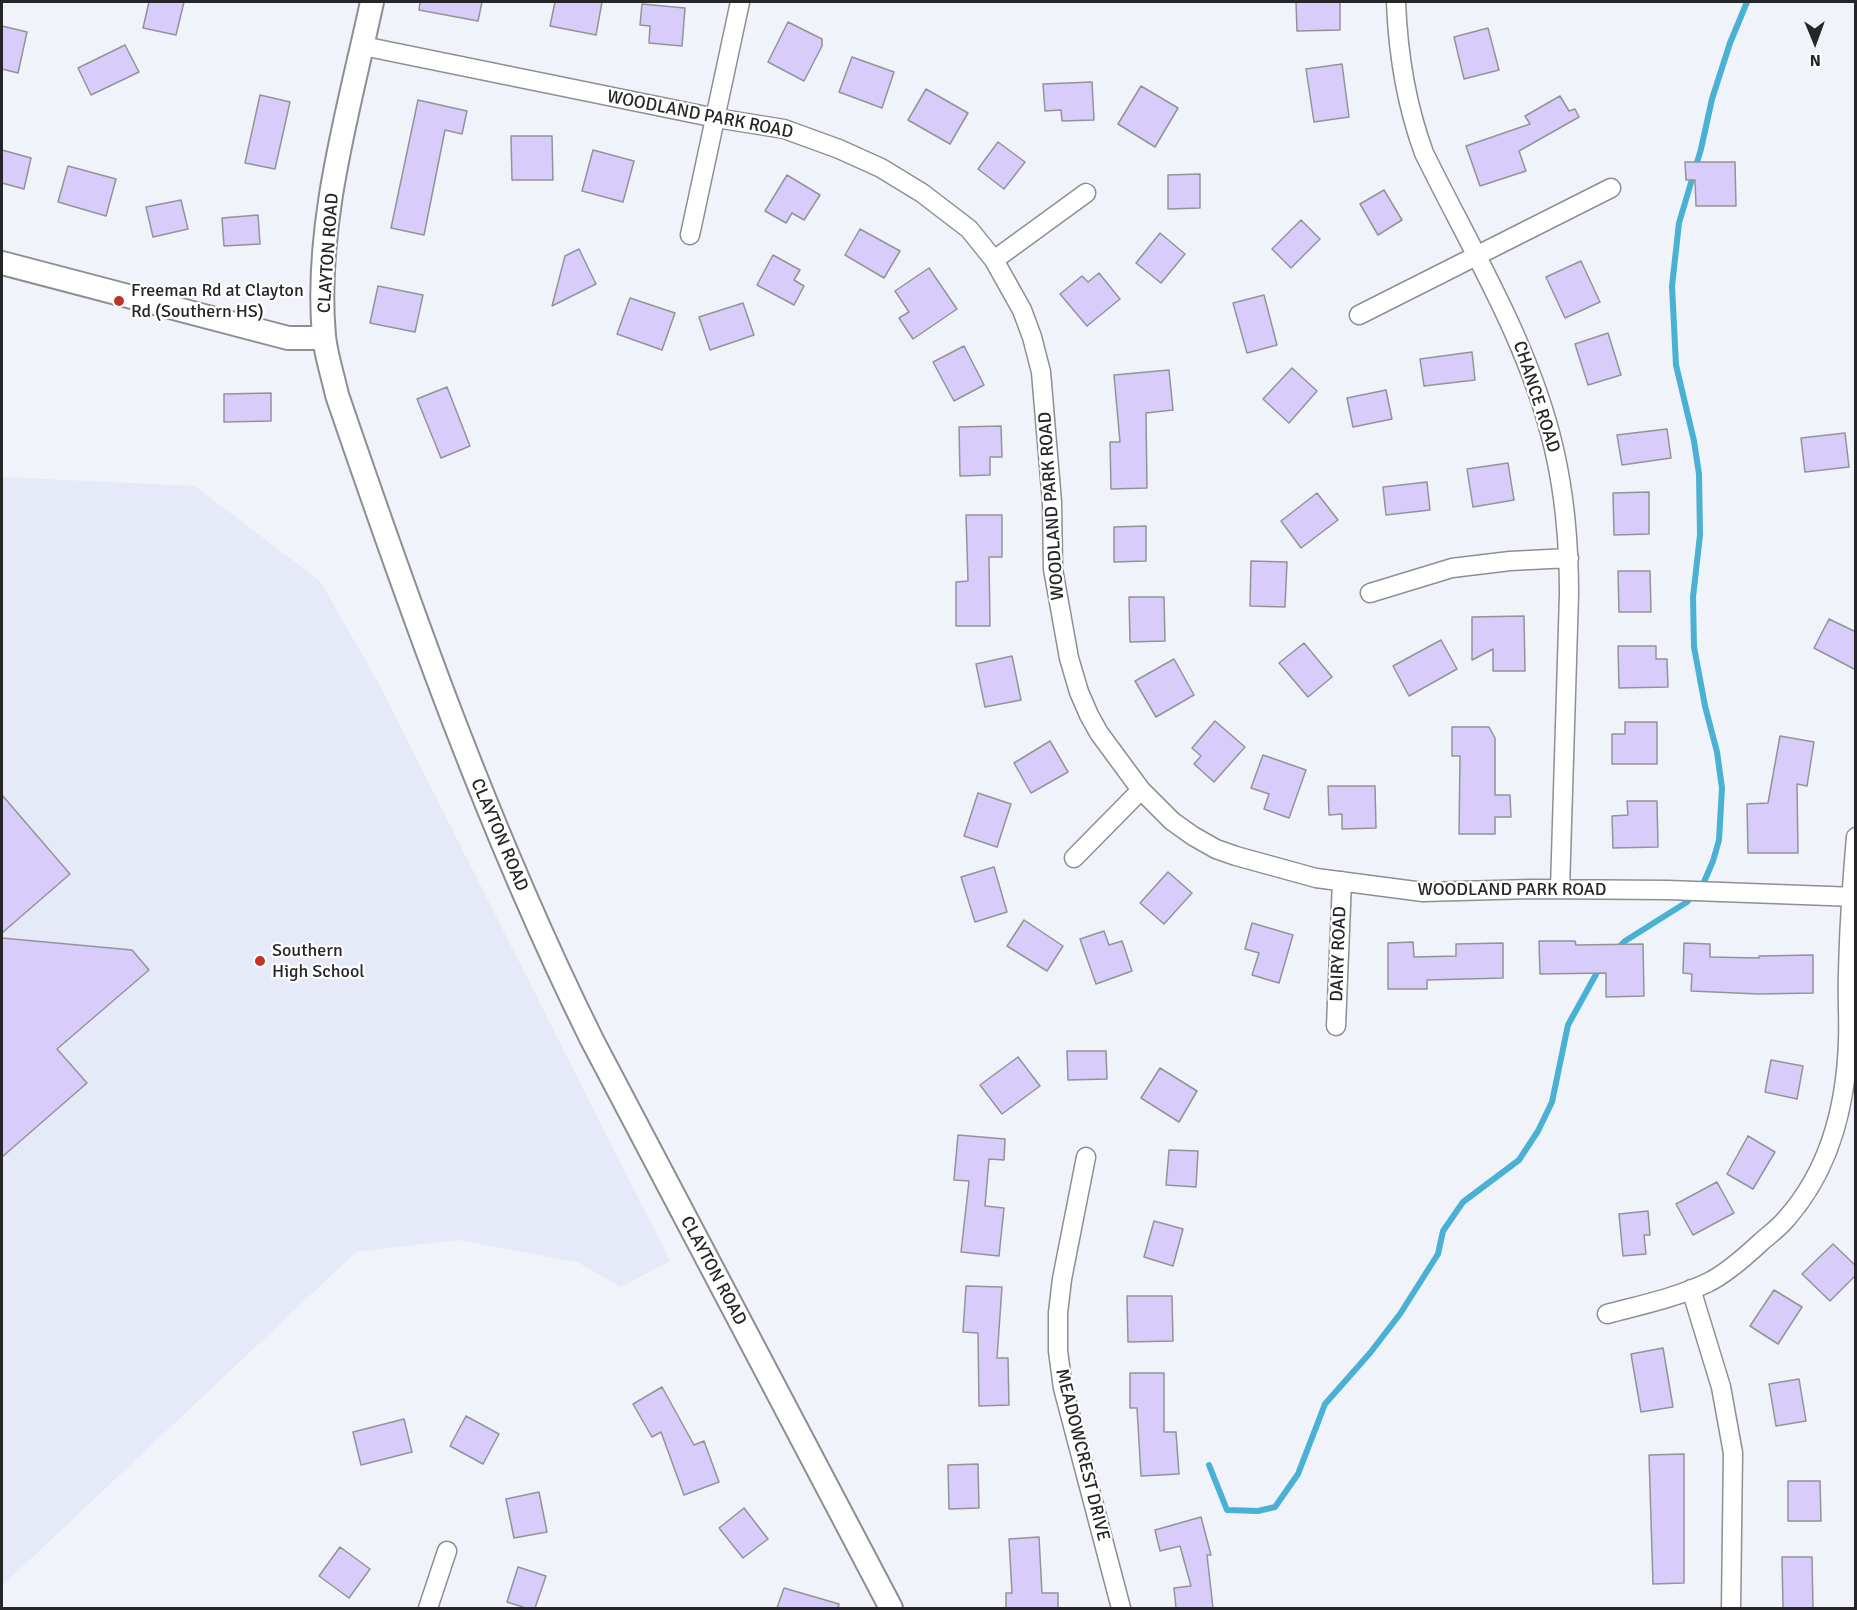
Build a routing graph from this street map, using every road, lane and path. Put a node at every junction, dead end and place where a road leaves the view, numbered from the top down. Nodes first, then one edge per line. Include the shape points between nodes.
1 (372, 2) edge
2 (740, 2) edge
3 (1396, 2) edge
4 (363, 46) junction
5 (716, 118) junction
6 (1611, 188) dead end
7 (1086, 193) dead end
8 (690, 235) dead end
9 (1477, 256) junction
10 (994, 260) junction
11 (2, 262) edge
12 (1359, 315) dead end
13 (324, 338) junction
14 (1569, 558) junction
15 (1370, 593) dead end
16 (1141, 790) junction
17 (1856, 837) edge
18 (1074, 858) dead end
19 (1342, 881) junction
20 (1560, 889) junction
21 (1853, 897) edge
22 (1336, 1026) dead end
23 (1086, 1157) dead end
24 (1691, 1289) junction
25 (1607, 1314) dead end
26 (447, 1551) dead end
27 (428, 1608) edge
28 (891, 1608) edge
29 (1120, 1608) edge
30 (1731, 1608) edge

1 - 4 street, CLAYTON ROAD
2 - 5 street
3 - 9 street, CHANCE ROAD via 1400,60 1415,129
4 - 5 street, WOODLAND PARK ROAD
4 - 13 street, CLAYTON ROAD via 329,214
5 - 8 street
5 - 10 street, WOODLAND PARK ROAD via 784,129 881,168 969,229
6 - 9 street
7 - 10 street
9 - 12 street
9 - 14 street, CHANCE ROAD via 1514,332 1548,423 1560,478
10 - 16 street, WOODLAND PARK ROAD via 1022,310 1041,372 1052,502 1053,569 1069,658 1089,715
11 - 13 street via 288,338
13 - 28 street, CLAYTON ROAD via 337,394 365,476 470,765 529,907 592,1040
14 - 15 street via 1452,568
14 - 20 street, CHANCE ROAD
16 - 18 street
16 - 19 street, WOODLAND PARK ROAD via 1172,821 1216,849 1316,878
17 - 21 street
19 - 20 street, WOODLAND PARK ROAD via 1423,892
19 - 22 street, DAIRY ROAD
20 - 21 street, WOODLAND PARK ROAD
21 - 24 street via 1846,1078 1831,1143 1811,1185 1786,1219 1745,1256 1709,1282
23 - 29 street, MEADOWCREST DRIVE via 1062,1279 1058,1351 1063,1388
24 - 25 street
24 - 30 street via 1721,1387 1732,1441
26 - 27 street

